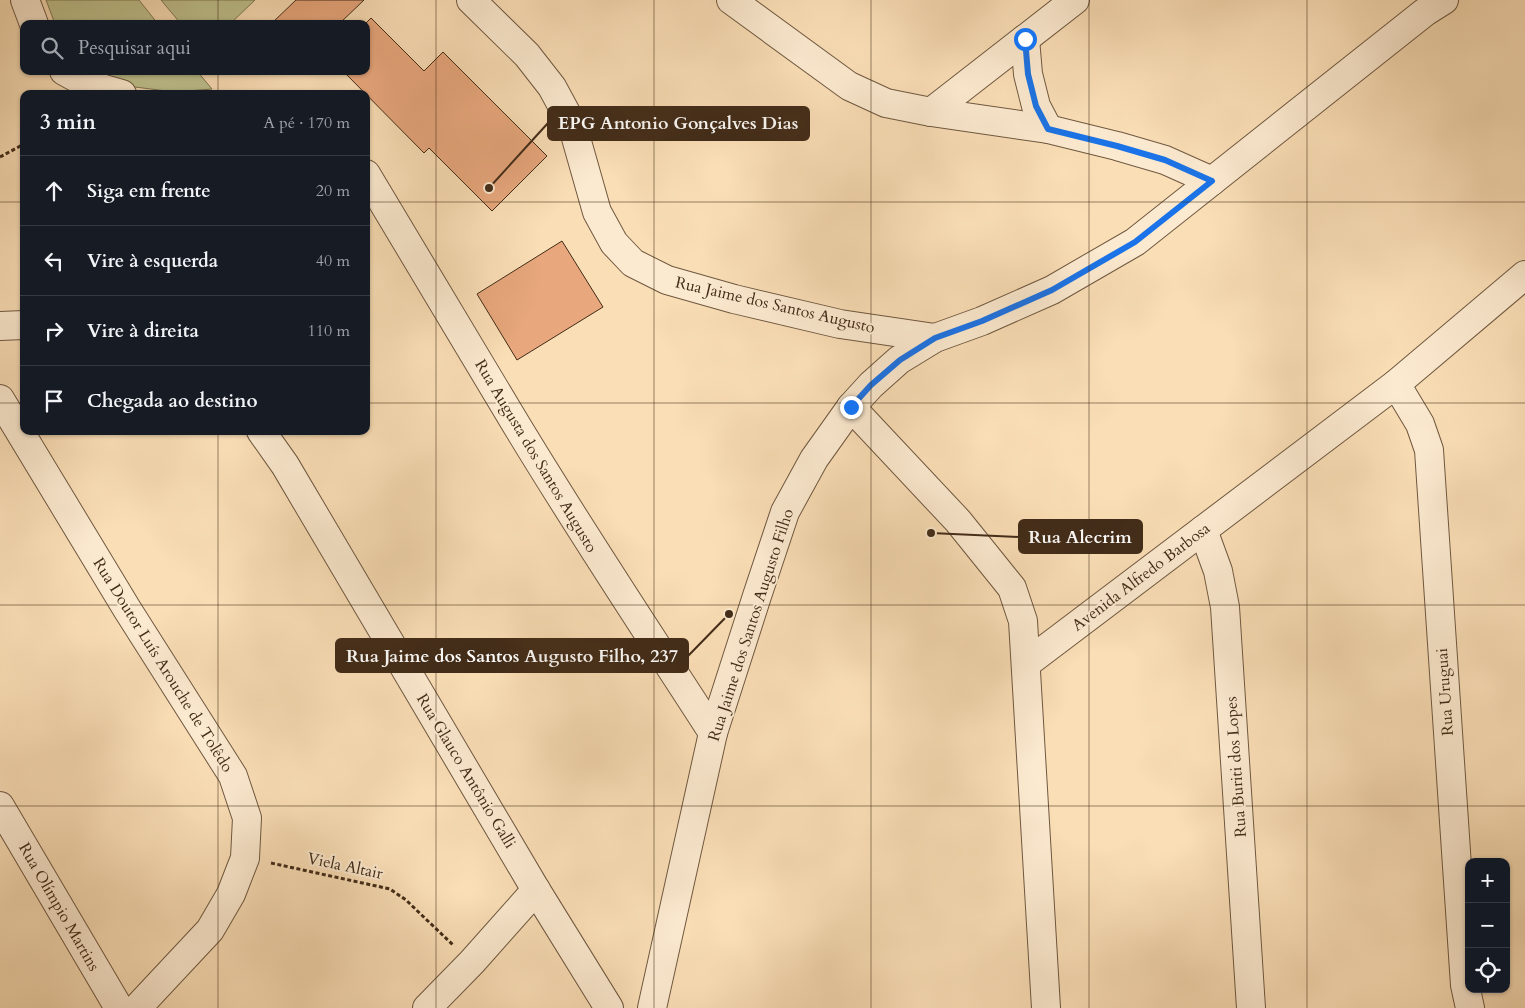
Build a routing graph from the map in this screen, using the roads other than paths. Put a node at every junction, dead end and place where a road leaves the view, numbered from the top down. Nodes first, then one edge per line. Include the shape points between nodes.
1 (25, 0) edge
2 (471, 0) edge
3 (731, 0) edge
4 (1075, 0) edge
5 (1444, 0) edge
6 (32, 20) edge
7 (1025, 39) junction
8 (70, 75) edge
9 (109, 90) edge
10 (931, 112) junction
11 (1048, 129) junction
12 (370, 181) edge
13 (1212, 181) junction
14 (1525, 275) edge
15 (20, 324) edge
16 (0, 326) edge
17 (935, 338) junction
18 (1396, 384) junction
19 (0, 399) edge
20 (851, 407) junction
21 (20, 432) edge
22 (22, 435) edge
23 (264, 435) edge
24 (1203, 530) junction
25 (1027, 663) junction
26 (713, 733) junction
27 (0, 806) edge
28 (536, 890) junction
29 (118, 1008) edge
30 (137, 1008) edge
31 (427, 1008) edge
32 (609, 1008) edge
33 (652, 1008) edge
34 (1046, 1008) edge
35 (1251, 1008) edge
36 (1470, 1008) edge

1 - 6 street
2 - 17 street, Rua Jaime dos Santos Augusto via 527,55 552,87 572,124 597,212 614,242 633,263 667,280 734,299 840,324
3 - 10 street via 849,86 886,103
4 - 7 street
5 - 13 street, Rua Jaime dos Santos Augusto Filho
7 - 10 street
7 - 11 street via 1028,74 1036,106
8 - 9 street
10 - 11 street
11 - 13 street via 1165,160
12 - 26 street, Rua Augusta dos Santos Augusto via 589,542
13 - 17 street, Rua Jaime dos Santos Augusto Filho via 1135,242 1052,290
14 - 18 street, Avenida Alfredo Barbosa
15 - 16 street
17 - 20 street, Rua Jaime dos Santos Augusto Filho via 900,360
18 - 24 street, Avenida Alfredo Barbosa
18 - 36 street, Rua Uruguai via 1420,424 1429,450 1465,985
19 - 21 street, Rua Doutor Luís Arouche de Tolêdo
20 - 25 street via 958,521 1012,588 1023,621
20 - 26 street, Rua Jaime dos Santos Augusto Filho via 814,460 786,512
22 - 30 street, Rua Doutor Luís Arouche de Tolêdo via 127,610 233,776 247,818 245,858 232,894 210,930
23 - 28 street, Rua Glauco Antônio Galli via 285,465
24 - 25 street, Avenida Alfredo Barbosa
24 - 35 street, Rua Buriti dos Lopes via 1218,571 1225,607
25 - 34 street
26 - 33 street, Rua Jaime dos Santos Augusto Filho
27 - 29 street, Rua Olímpio Martins
28 - 31 street
28 - 32 street, Rua Glauco Antônio Galli

